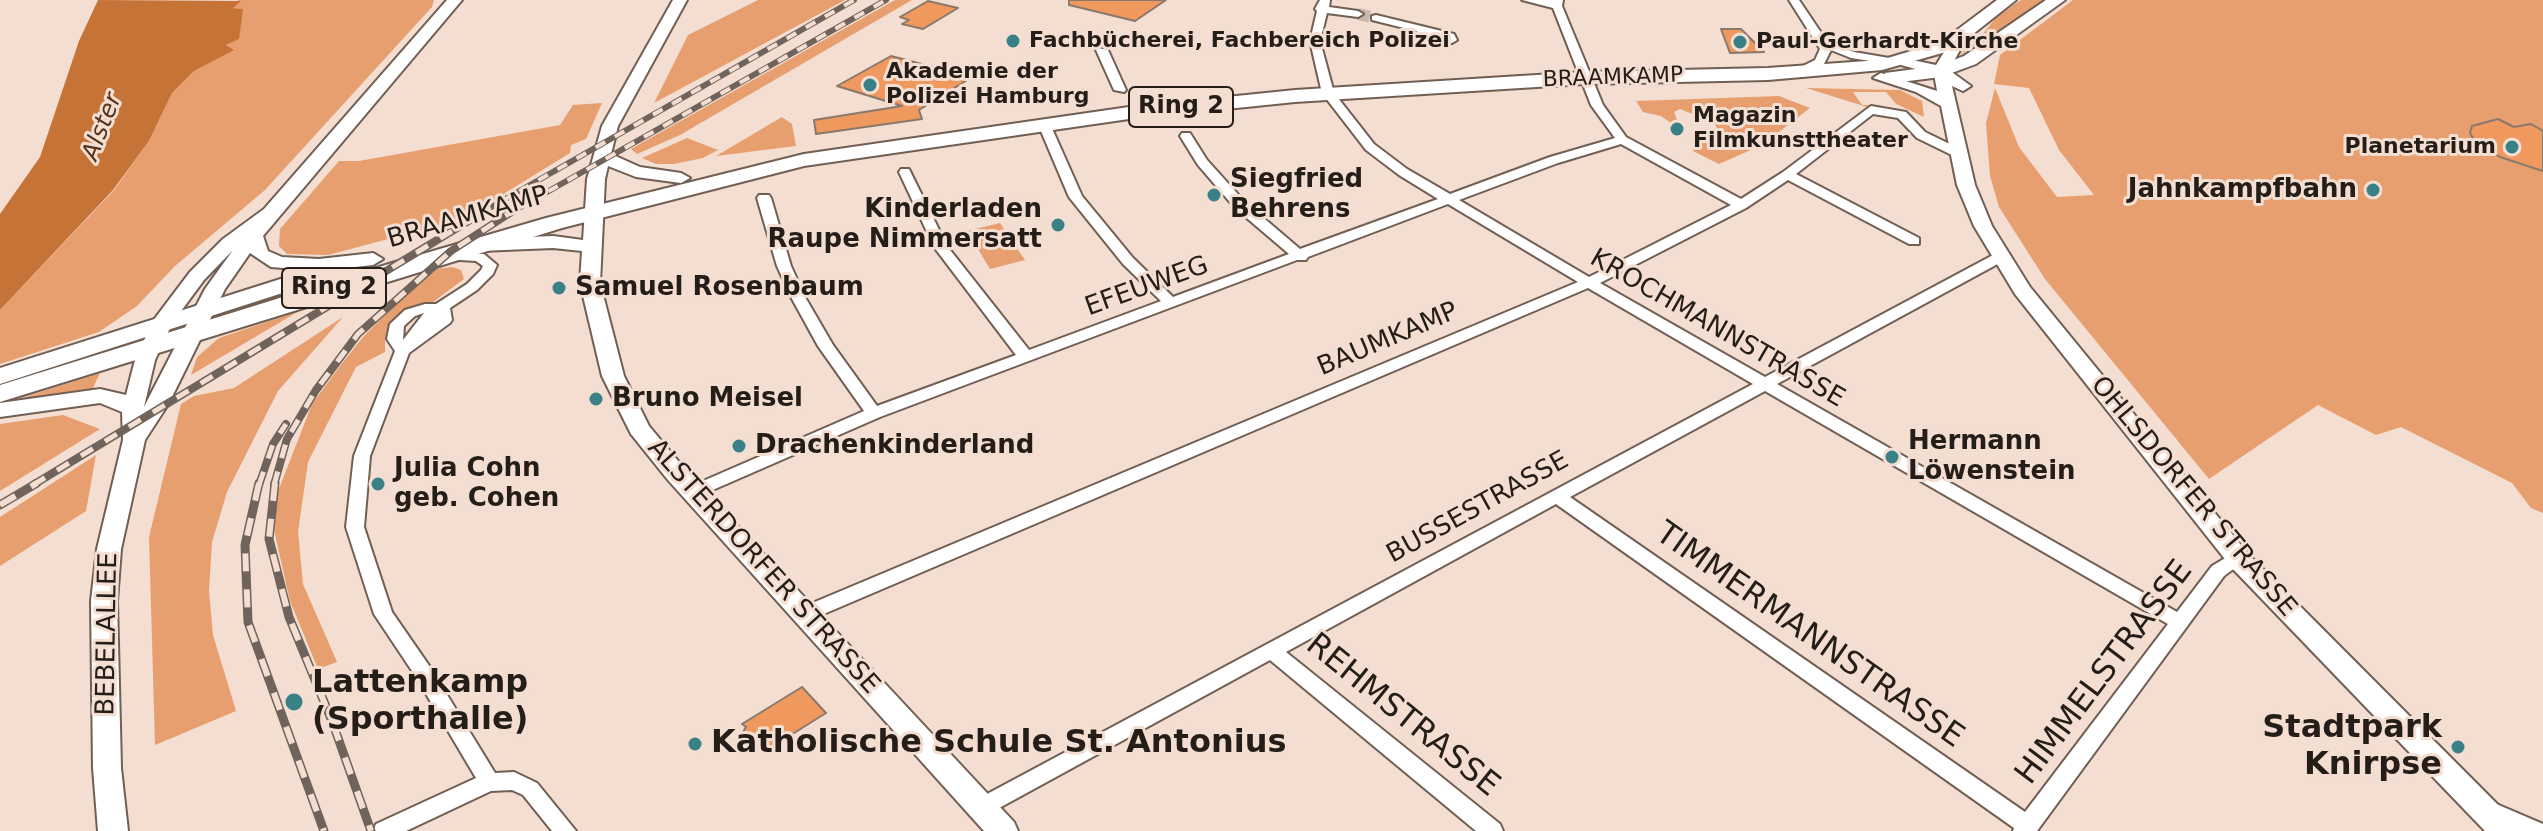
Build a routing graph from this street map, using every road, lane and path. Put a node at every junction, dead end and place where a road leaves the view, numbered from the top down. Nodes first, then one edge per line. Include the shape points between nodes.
1 (455, 0) edge
2 (680, 0) edge
3 (1347, 0) edge
4 (1527, 0) edge
5 (1794, 0) edge
6 (2008, 0) edge
7 (2057, 0) edge
8 (1557, 3) edge
9 (1322, 4) edge
10 (1337, 9) junction
11 (1358, 14) tunnel mouth
12 (1376, 18) tunnel mouth
13 (1420, 29) dead end
14 (1959, 39) junction
15 (1824, 43) junction
16 (1102, 50) dead end
17 (1979, 55) junction
18 (1898, 62) junction
19 (1803, 70) junction
20 (1941, 71) junction
21 (1768, 74) junction
22 (1585, 78) junction
23 (1881, 78) junction
24 (1963, 86) junction
25 (1328, 93) junction
26 (1124, 100) junction
27 (1950, 111) junction
28 (1044, 124) junction
29 (1186, 136) dead end
30 (1622, 140) junction
31 (1960, 154) junction
32 (603, 157) junction
33 (756, 170) junction
34 (905, 172) dead end
35 (1787, 175) junction
36 (681, 178) junction
37 (764, 198) dead end
38 (1448, 200) junction
39 (597, 205) junction
40 (1741, 205) junction
41 (270, 213) junction
42 (254, 237) junction
43 (1914, 241) dead end
44 (480, 245) junction
45 (591, 246) junction
46 (440, 256) junction
47 (1301, 257) junction
48 (2000, 257) junction
49 (373, 259) junction
50 (1589, 283) junction
51 (1172, 304) junction
52 (204, 308) junction
53 (439, 308) junction
54 (163, 321) junction
55 (192, 332) junction
56 (151, 345) junction
57 (403, 350) junction
58 (1026, 357) junction
59 (0, 376) edge
60 (1765, 384) junction
61 (0, 394) edge
62 (133, 409) junction
63 (0, 410) edge
64 (874, 413) junction
65 (134, 440) junction
66 (693, 492) junction
67 (1555, 495) junction
68 (2241, 562) junction
69 (805, 614) junction
70 (2180, 622) junction
71 (1272, 651) junction
72 (489, 782) junction
73 (2478, 804) junction
74 (982, 807) junction
75 (2026, 828) edge
76 (113, 831) edge
77 (384, 831) edge
78 (565, 831) edge
79 (1003, 831) edge
80 (1492, 831) edge
81 (2504, 831) edge
82 (2537, 831) edge

1 - 41 street, BEBELALLEE
2 - 32 street, ALSTERDORFER STRASSE via 610,126
3 - 10 street
4 - 8 street
5 - 15 street
6 - 14 main road, BRAAMKAMP / Ring 2
7 - 17 main road, Ring 2
8 - 22 street
9 - 10 street, KROCHMANNSTRASSE
9 - 25 street, KROCHMANNSTRASSE via 1315,41
10 - 11 street, KROCHMANNSTRASSE
12 - 13 street
14 - 18 main road, BRAAMKAMP / Ring 2
14 - 20 street
15 - 18 street via 1858,57
15 - 19 street via 1826,56
16 - 26 street
17 - 20 main road, Ring 2
17 - 24 street, OHLSDORFER STRASSE
18 - 19 main road, BRAAMKAMP / Ring 2
18 - 20 street
19 - 21 main road, BRAAMKAMP / Ring 2
20 - 23 main road, BRAAMKAMP / Ring 2
20 - 24 street
20 - 27 street, OHLSDORFER STRASSE
21 - 22 main road, BRAAMKAMP / Ring 2
21 - 23 main road, BRAAMKAMP / Ring 2
22 - 25 main road, BRAAMKAMP / Ring 2
22 - 30 street
23 - 27 street via 1922,89
24 - 27 street, OHLSDORFER STRASSE via 1962,99
25 - 26 main road, BRAAMKAMP / Ring 2
25 - 38 street, KROCHMANNSTRASSE via 1370,147
26 - 28 main road, BRAAMKAMP / Ring 2
27 - 31 street, OHLSDORFER STRASSE
28 - 33 main road, BRAAMKAMP / Ring 2
28 - 51 street via 1076,197 1128,261
29 - 47 street via 1240,205
30 - 38 street, EFEUWEG
30 - 40 street
31 - 35 street, BAUMKAMP via 1921,135 1902,115 1874,109
31 - 48 street, OHLSDORFER STRASSE via 1966,185
32 - 36 street via 636,172
32 - 39 street, ALSTERDORFER STRASSE via 596,179
33 - 36 main road, BRAAMKAMP / Ring 2
33 - 39 main road, BRAAMKAMP / Ring 2 via 721,183
34 - 58 street via 941,247
35 - 40 street, BAUMKAMP
35 - 43 street
36 - 39 main road, BRAAMKAMP / Ring 2
37 - 64 street via 798,297
38 - 47 street, EFEUWEG
38 - 50 street, KROCHMANNSTRASSE
39 - 44 main road, BRAAMKAMP / Ring 2
39 - 45 street, ALSTERDORFER STRASSE
39 - 49 main road, BRAAMKAMP / Ring 2
40 - 50 street, BAUMKAMP
41 - 42 street, BEBELALLEE
41 - 54 street, BEBELALLEE via 210,262
42 - 49 street via 260,254 278,263
42 - 52 street, BEBELALLEE
44 - 45 street
44 - 46 main road, BRAAMKAMP / Ring 2
45 - 66 street, ALSTERDORFER STRASSE via 590,283 613,376 639,429
46 - 53 street via 479,257 490,265 480,280
46 - 55 main road, BRAAMKAMP / Ring 2
47 - 51 street, EFEUWEG
48 - 60 street, BUSSESTRASSE
48 - 68 street, OHLSDORFER STRASSE
49 - 52 main road, BRAAMKAMP / Ring 2
50 - 60 street, KROCHMANNSTRASSE
50 - 69 street, BAUMKAMP
51 - 58 street, EFEUWEG
52 - 54 main road, BRAAMKAMP / Ring 2
52 - 55 street, BEBELALLEE
53 - 57 street via 447,314 441,325
53 - 57 street via 420,309 401,319 394,339
54 - 56 street, BEBELALLEE
54 - 59 main road, Ring 2
55 - 56 main road, BRAAMKAMP / Ring 2
55 - 65 street, BEBELALLEE
56 - 61 main road, Ring 2
56 - 62 street, BEBELALLEE
57 - 72 street via 362,456 355,527 383,614
58 - 64 street, EFEUWEG
60 - 67 street, BUSSESTRASSE
60 - 70 street, KROCHMANNSTRASSE
62 - 63 street via 100,396
62 - 65 street, BEBELALLEE
64 - 66 street, EFEUWEG
65 - 76 street, BEBELALLEE via 109,549 104,601
66 - 69 street, ALSTERDORFER STRASSE
67 - 71 street, BUSSESTRASSE
67 - 75 street, TIMMERMANNSTRASSE
68 - 70 street, HIMMELSTRASSE via 2218,571
68 - 73 street, OHLSDORFER STRASSE
69 - 74 street, ALSTERDORFER STRASSE
70 - 75 street, HIMMELSTRASSE
71 - 74 street, BUSSESTRASSE
71 - 80 street, REHMSTRASSE
72 - 77 street
72 - 78 street via 514,781 530,789
73 - 81 street, OHLSDORFER STRASSE
73 - 82 street
74 - 79 street, ALSTERDORFER STRASSE

